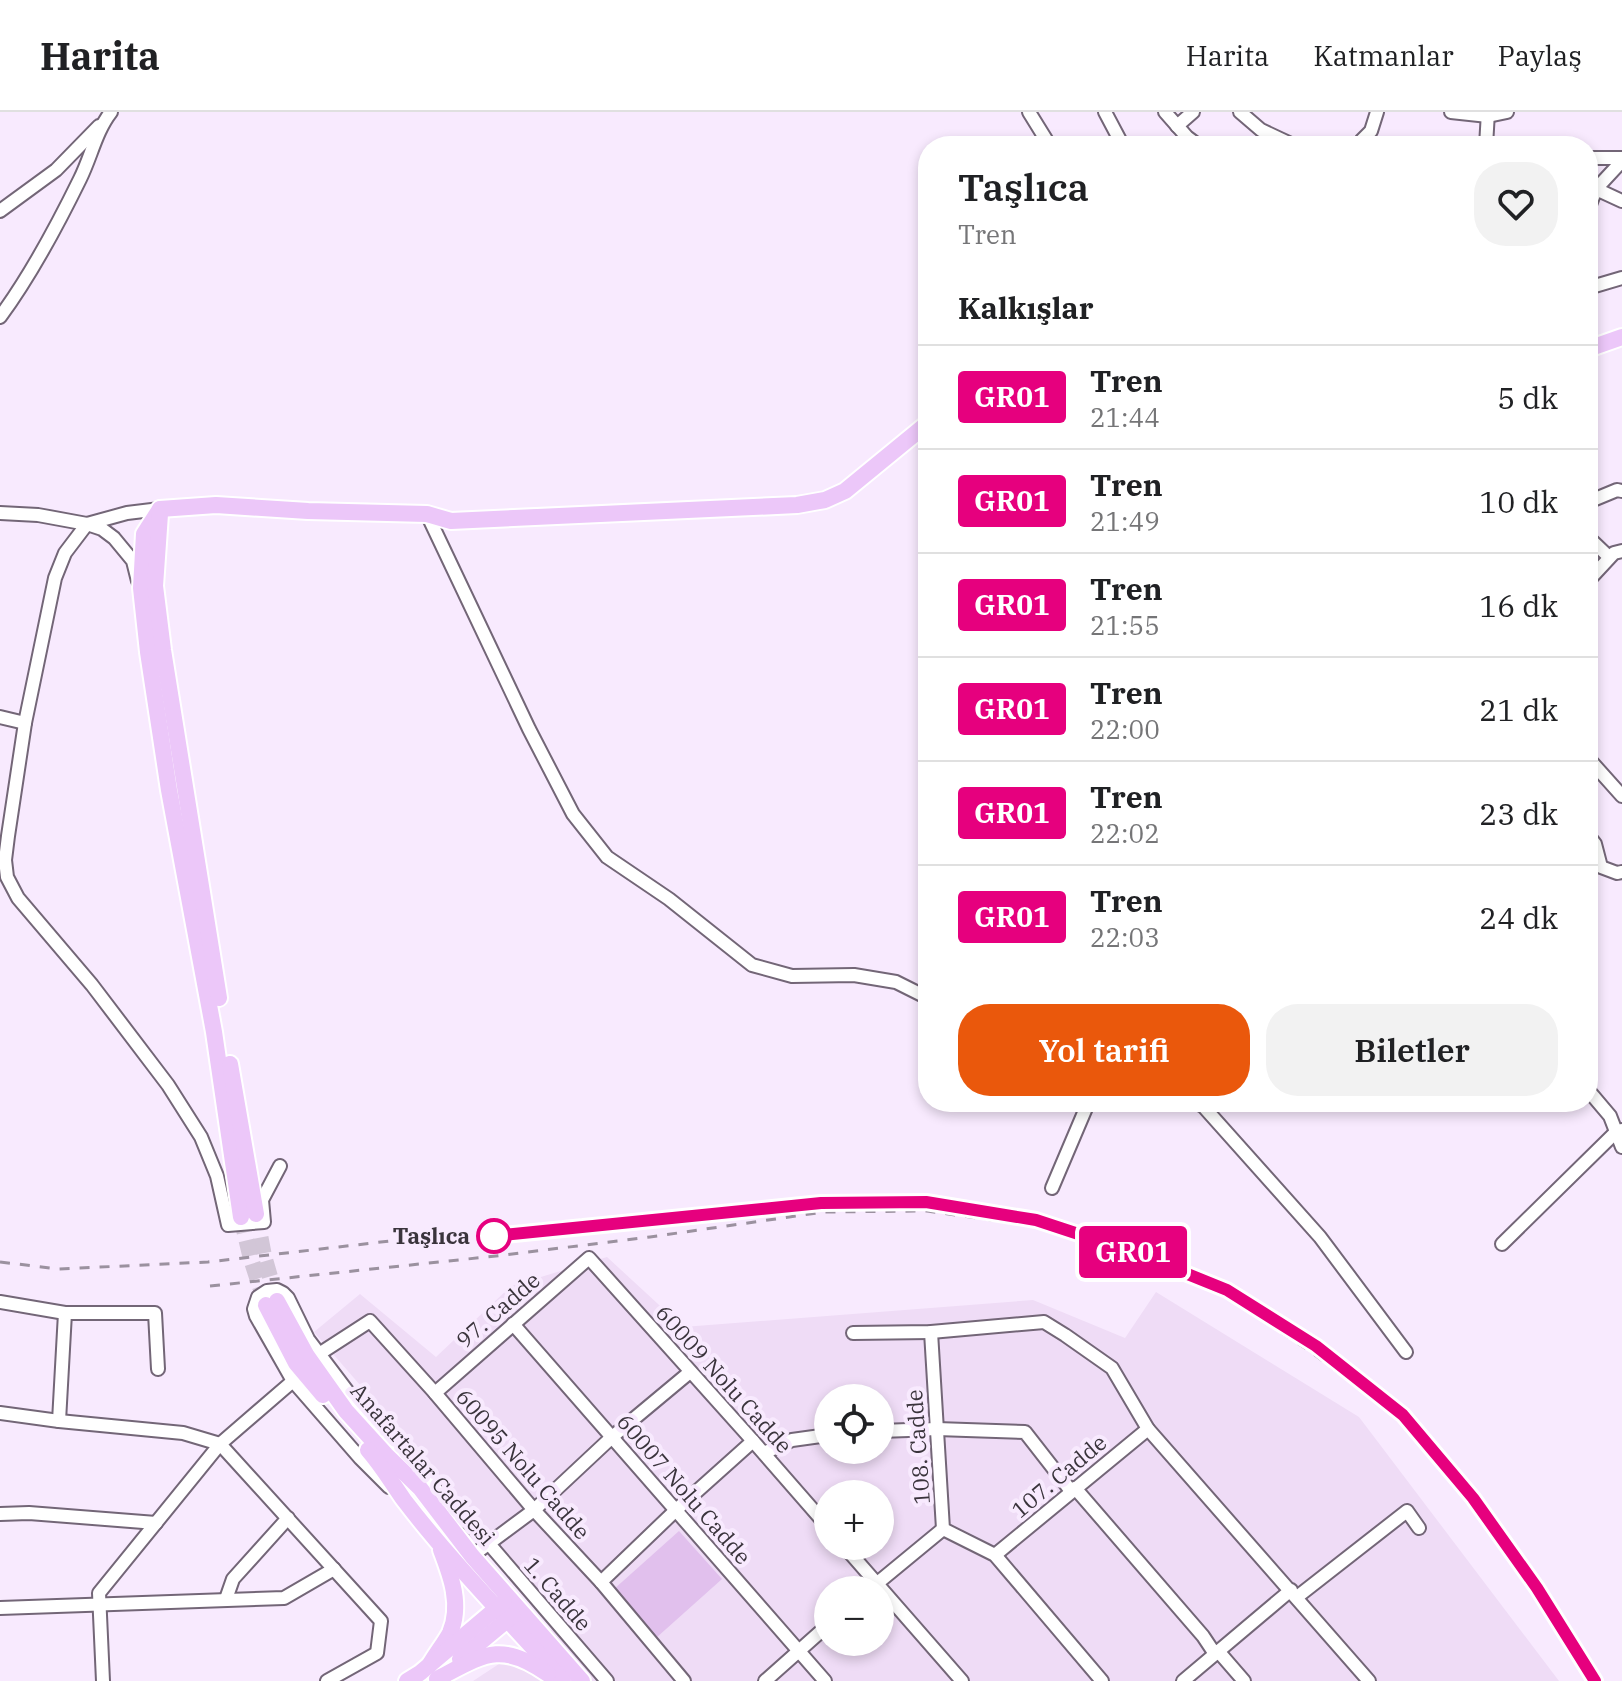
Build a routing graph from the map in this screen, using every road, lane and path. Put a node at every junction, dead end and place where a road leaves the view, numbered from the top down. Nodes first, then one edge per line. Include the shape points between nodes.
1 (1029, 112) edge
2 (1105, 112) edge
3 (1165, 112) edge
4 (1193, 112) edge
5 (1240, 112) edge
6 (1377, 112) edge
7 (1451, 112) edge
8 (1507, 112) edge
9 (1488, 114) edge
10 (107, 117) edge
11 (1177, 126) junction
12 (1044, 136) edge
13 (1118, 136) edge
14 (1186, 136) edge
15 (1274, 136) edge
16 (1366, 136) edge
17 (1487, 136) edge
18 (1598, 159) edge
19 (1622, 160) edge
20 (56, 170) junction
21 (1598, 187) edge
22 (1598, 190) edge
23 (74, 191) junction
24 (1622, 201) edge
25 (0, 211) edge
26 (1622, 278) edge
27 (1598, 285) edge
28 (0, 317) edge
29 (1622, 337) edge
30 (1598, 345) edge
31 (918, 431) edge
32 (1622, 491) edge
33 (1598, 498) edge
34 (160, 509) junction
35 (0, 513) edge
36 (427, 514) junction
37 (87, 524) junction
38 (1598, 547) edge
39 (1622, 551) edge
40 (1609, 557) junction
41 (1598, 570) edge
42 (141, 588) junction
43 (0, 717) edge
44 (25, 723) junction
45 (1598, 769) edge
46 (1622, 796) edge
47 (1598, 856) edge
48 (1622, 872) edge
49 (3, 876) edge
50 (918, 993) edge
51 (1598, 1102) edge
52 (1084, 1112) edge
53 (1208, 1112) edge
54 (1619, 1131) edge
55 (1622, 1147) edge
56 (280, 1166) dead end
57 (1052, 1188) dead end
58 (1502, 1244) dead end
59 (589, 1258) joint
60 (0, 1302) edge
61 (65, 1313) junction
62 (513, 1324) junction
63 (931, 1332) junction
64 (853, 1333) dead end
65 (1406, 1352) dead end
66 (319, 1354) junction
67 (158, 1369) dead end
68 (690, 1372) junction
69 (293, 1381) junction
70 (435, 1393) junction
71 (0, 1413) edge
72 (59, 1421) junction
73 (937, 1429) junction
74 (1148, 1429) junction
75 (894, 1431) edge
76 (612, 1437) junction
77 (814, 1437) edge
78 (753, 1441) junction
79 (220, 1444) junction
80 (764, 1453) junction
81 (1073, 1490) junction
82 (404, 1499) junction
83 (534, 1510) junction
84 (676, 1510) junction
85 (0, 1511) edge
86 (814, 1511) edge
87 (288, 1518) junction
88 (156, 1523) junction
89 (1419, 1528) dead end
90 (943, 1529) junction
91 (436, 1538) junction
92 (490, 1545) junction
93 (995, 1555) junction
94 (472, 1556) junction
95 (334, 1569) junction
96 (886, 1576) edge
97 (601, 1582) junction
98 (1294, 1593) junction
99 (226, 1599) junction
100 (99, 1603) junction
101 (0, 1608) edge
102 (508, 1609) junction
103 (894, 1609) edge
104 (814, 1637) edge
105 (798, 1651) junction
106 (1217, 1653) junction
107 (433, 1676) edge
108 (103, 1681) edge
109 (327, 1681) edge
110 (407, 1681) edge
111 (560, 1681) edge
112 (582, 1681) edge
113 (607, 1681) edge
114 (684, 1681) edge
115 (765, 1681) edge
116 (825, 1681) edge
117 (962, 1681) edge
118 (1102, 1681) edge
119 (1183, 1681) edge
120 (1244, 1681) edge
121 (1369, 1681) edge

1 - 12 street
2 - 13 street
3 - 11 street
4 - 11 street
5 - 15 street
6 - 16 street
7 - 9 street
8 - 9 street
9 - 17 street
10 - 20 street
10 - 23 street
11 - 14 street
18 - 19 street
19 - 21 street
20 - 23 street
20 - 25 street
22 - 24 street
23 - 28 street
26 - 27 street
29 - 30 main road
31 - 36 main road via 845,491 797,505 451,521
32 - 33 street
34 - 36 main road via 216,505
34 - 37 street
34 - 42 main road via 144,534
34 - 42 main road via 155,586 248,1215 169,790
35 - 37 street
36 - 50 street via 573,814 607,857 752,965 792,976 854,975 896,982
37 - 42 street via 114,538 133,561
37 - 44 street via 65,553 55,578
38 - 40 street
39 - 40 street
40 - 41 street
43 - 44 street
44 - 49 street
45 - 46 street
47 - 48 street via 1601,867
49 - 56 street via 168,1085 201,1137 228,1225 264,1222 262,1200
51 - 54 street
52 - 57 street
53 - 65 street via 1320,1237
54 - 55 street
54 - 58 street
59 - 62 street, 97. Cadde
59 - 68 street, 60009 Nolu Cadde
60 - 61 street
61 - 67 street via 155,1313
61 - 72 street
62 - 70 street, 97. Cadde
62 - 76 street, 60007 Nolu Cadde
63 - 64 street
63 - 73 street, 108. Cadde
63 - 74 street via 1044,1322 1112,1368
66 - 69 street, 1. Cadde via 283,1293 267,1291 258,1297 256,1316
66 - 70 street, 60095 Nolu Cadde via 370,1321
66 - 92 street, 1. Cadde via 370,1421
68 - 76 street
68 - 78 street, 60009 Nolu Cadde
69 - 79 street
69 - 82 street
70 - 83 street, 60095 Nolu Cadde
71 - 72 street
72 - 79 street via 183,1433
73 - 75 street
73 - 81 street via 1025,1432
73 - 90 street, 108. Cadde
74 - 81 street, 107. Cadde
74 - 98 street
76 - 83 street
76 - 84 street, 60007 Nolu Cadde
77 - 80 street
78 - 80 street, 60009 Nolu Cadde
78 - 84 street
79 - 87 street
79 - 88 street
80 - 86 street, 60009 Nolu Cadde
81 - 93 street, 107. Cadde
81 - 106 street
82 - 91 main road, Anafartalar Caddesi
82 - 94 main road, Anafartalar Caddesi via 296,1363 272,1303 346,1411 420,1488
83 - 92 street
83 - 97 street, 60095 Nolu Cadde
84 - 97 street
84 - 105 street, 60007 Nolu Cadde
85 - 88 street
87 - 95 street
87 - 99 street via 233,1579
88 - 100 street via 99,1593
89 - 98 street via 1407,1511
90 - 93 street, 108. Cadde
90 - 96 street
91 - 102 main road, Anafartalar Caddesi
91 - 107 main road via 456,1607
92 - 94 street
92 - 113 street, 1. Cadde
93 - 118 street, 108. Cadde
94 - 102 main road, Anafartalar Caddesi
95 - 99 street via 284,1598
95 - 109 street via 381,1621 377,1653
97 - 114 street, 60095 Nolu Cadde
98 - 106 street
98 - 121 street
99 - 100 street
100 - 101 street
100 - 108 street
102 - 107 main road
102 - 111 main road, Anafartalar Caddesi
102 - 112 main road, Anafartalar Caddesi
103 - 117 street
104 - 105 street
105 - 115 street
105 - 116 street, 60007 Nolu Cadde
106 - 119 street
106 - 120 street
107 - 110 main road
107 - 111 main road via 500,1654 533,1663

